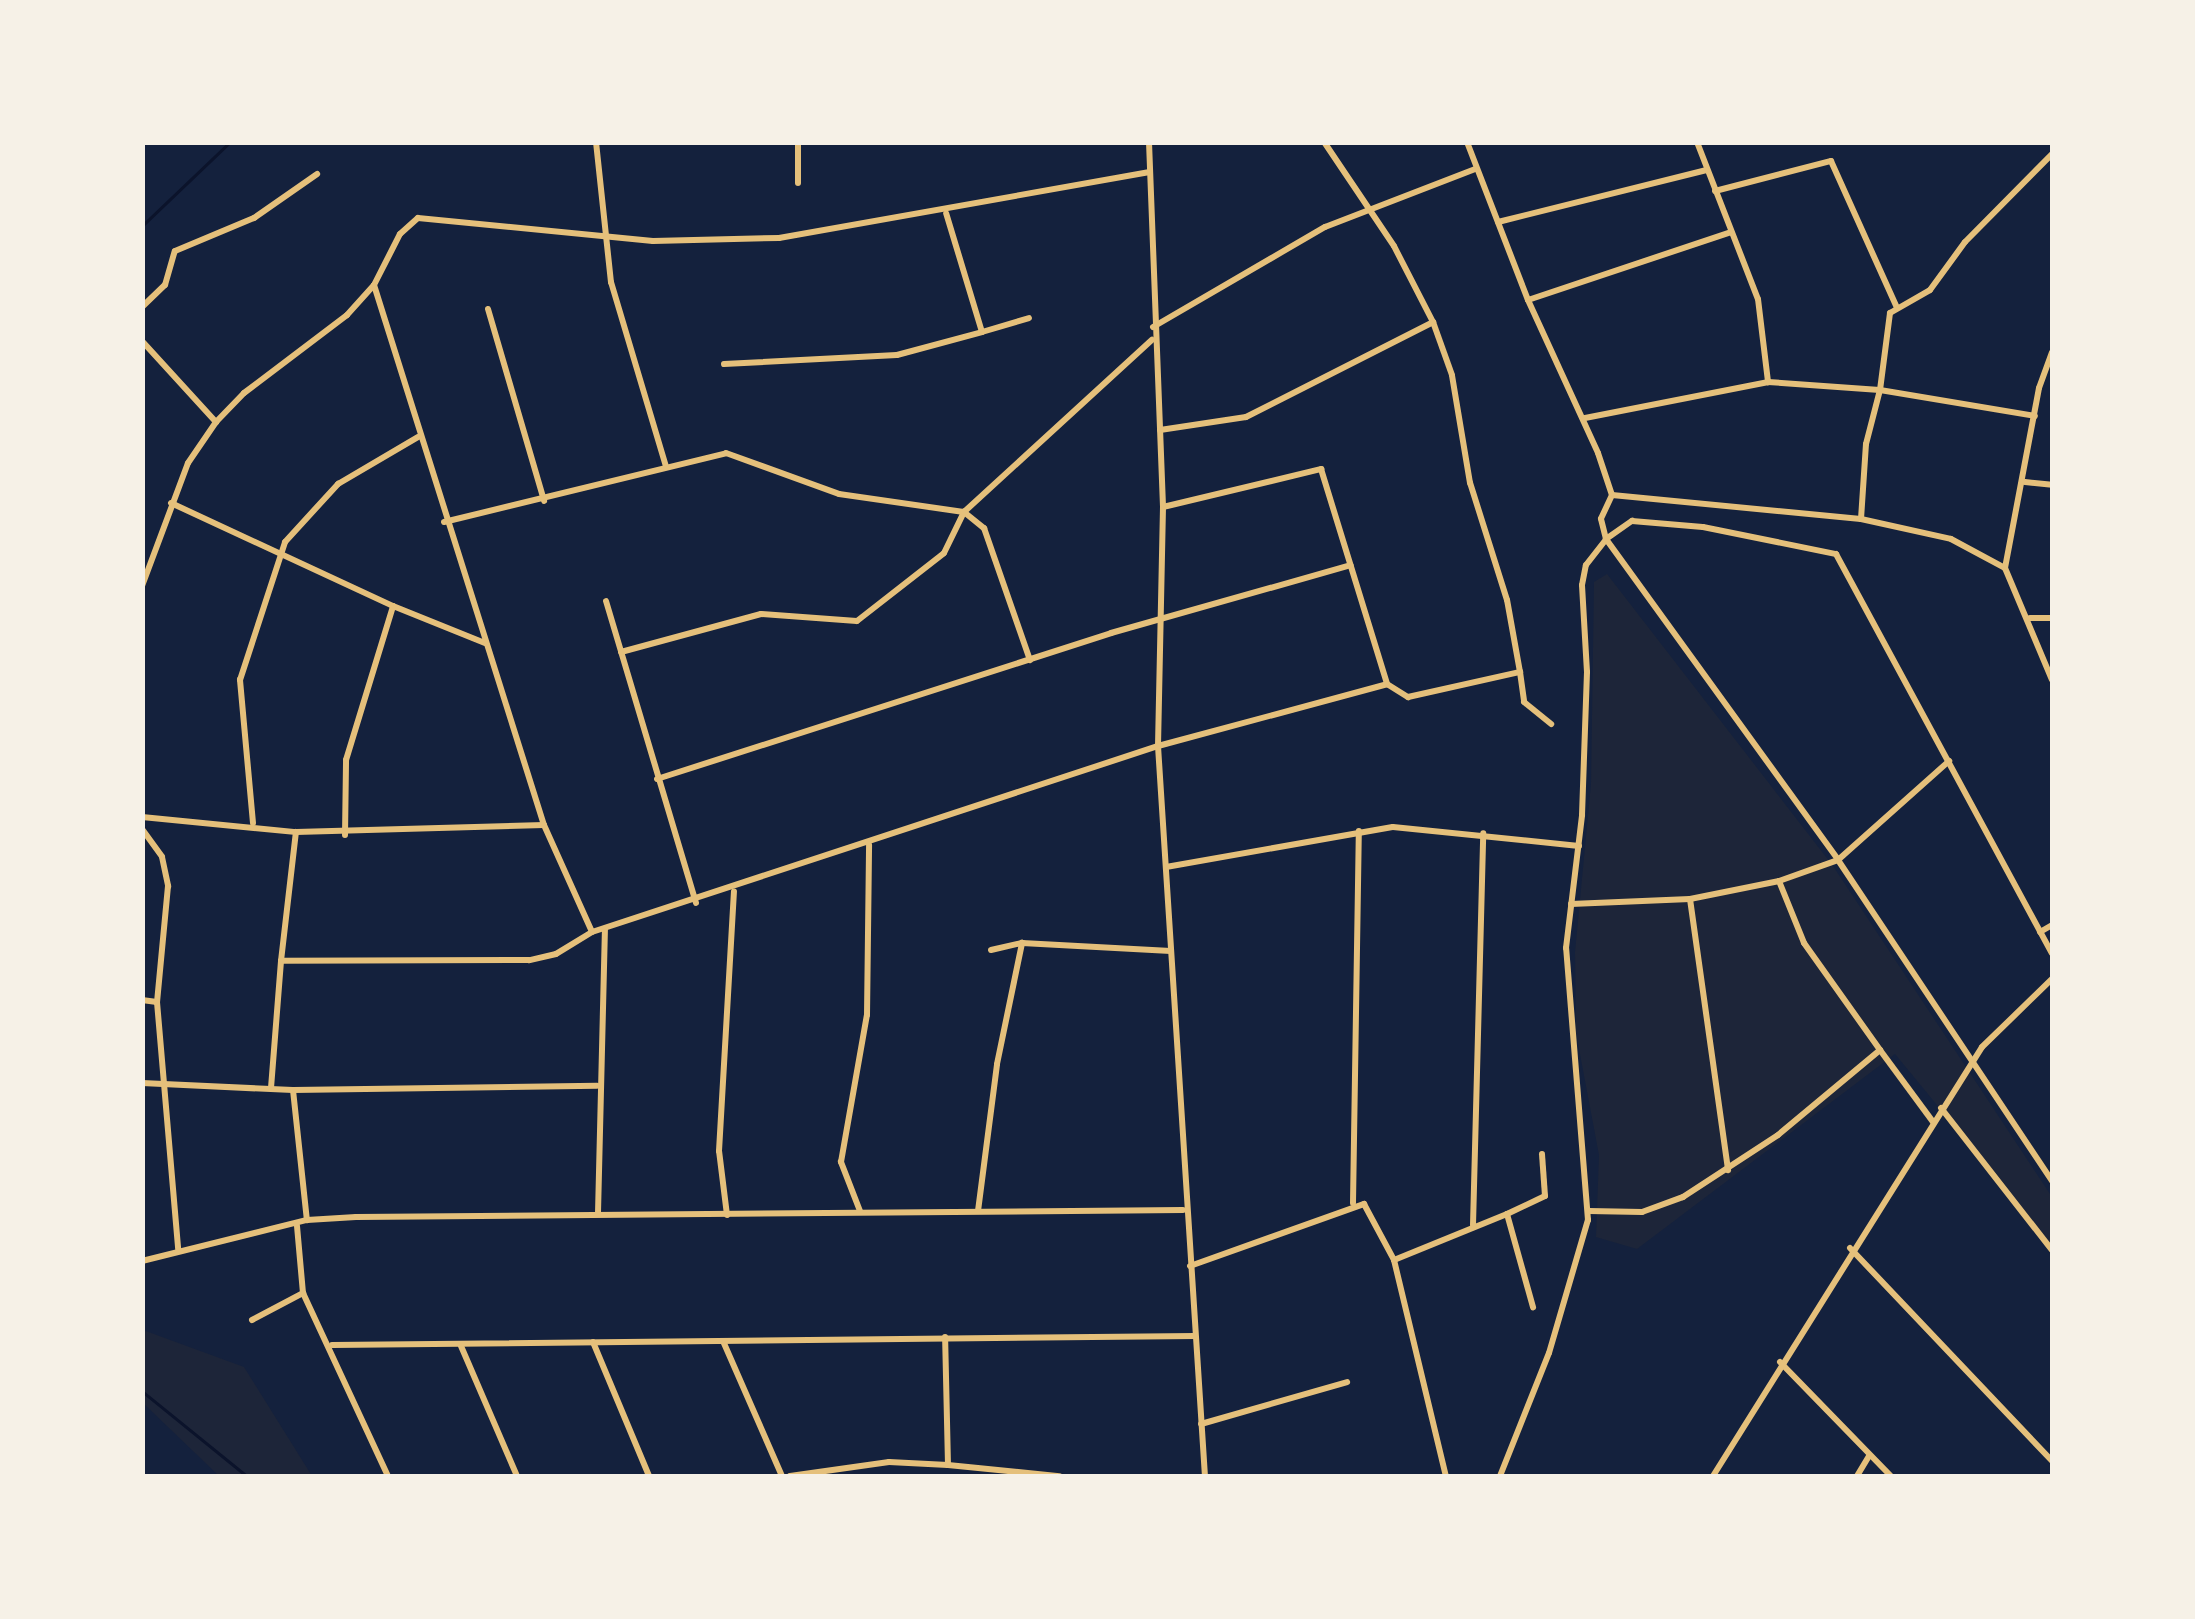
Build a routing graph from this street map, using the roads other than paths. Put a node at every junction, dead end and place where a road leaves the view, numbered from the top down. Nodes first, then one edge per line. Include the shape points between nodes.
1 (596, 142) edge
2 (798, 142) edge
3 (1148, 142) edge
4 (1324, 142) edge
5 (1467, 142) edge
6 (1697, 142) edge
7 (2052, 154) edge
8 (1475, 168) junction
9 (1708, 170) junction
10 (1148, 172) junction
11 (318, 174) dead end
12 (798, 183) dead end
13 (1716, 191) junction
14 (1368, 207) junction
15 (946, 213) junction
16 (1498, 222) junction
17 (1731, 232) junction
18 (605, 237) junction
19 (374, 285) junction
20 (1528, 300) junction
21 (142, 308) edge
22 (1897, 308) junction
23 (488, 309) dead end
24 (1029, 318) dead end
25 (1433, 322) junction
26 (1153, 327) junction
27 (982, 332) junction
28 (1152, 340) junction
29 (142, 341) edge
30 (2052, 352) edge
31 (724, 364) dead end
32 (1768, 382) junction
33 (1880, 390) junction
34 (2034, 416) junction
35 (1585, 418) junction
36 (216, 422) junction
37 (1160, 430) junction
38 (418, 436) junction
39 (666, 466) junction
40 (2024, 482) junction
41 (2052, 485) edge
42 (1612, 495) junction
43 (544, 502) junction
44 (171, 503) junction
45 (1164, 507) junction
46 (964, 512) junction
47 (1862, 519) junction
48 (444, 522) junction
49 (1606, 540) junction
50 (281, 554) junction
51 (1351, 565) junction
52 (2005, 568) junction
53 (142, 586) edge
54 (606, 600) dead end
55 (393, 606) junction
56 (1160, 618) junction
57 (2030, 618) junction
58 (2052, 618) edge
59 (486, 643) junction
60 (621, 652) junction
61 (1030, 660) junction
62 (1520, 672) junction
63 (2052, 680) edge
64 (1387, 684) junction
65 (1551, 724) dead end
66 (1158, 746) junction
67 (1949, 761) junction
68 (657, 779) junction
69 (142, 817) edge
70 (253, 823) junction
71 (544, 825) junction
72 (142, 829) edge
73 (296, 832) junction
74 (1359, 832) junction
75 (1483, 833) junction
76 (346, 836) junction
77 (870, 845) junction
78 (1580, 846) junction
79 (1838, 860) junction
80 (1166, 868) junction
81 (1779, 881) junction
82 (734, 891) junction
83 (1690, 899) junction
84 (696, 903) junction
85 (1571, 904) junction
86 (2052, 925) edge
87 (605, 929) junction
88 (592, 932) junction
89 (2040, 932) junction
90 (1022, 944) junction
91 (991, 950) dead end
92 (1171, 951) junction
93 (2052, 954) edge
94 (281, 961) junction
95 (2052, 978) edge
96 (142, 1000) edge
97 (157, 1002) junction
98 (1880, 1050) junction
99 (1973, 1062) junction
100 (142, 1083) edge
101 (162, 1083) junction
102 (597, 1086) junction
103 (271, 1088) junction
104 (293, 1090) junction
105 (1940, 1108) junction
106 (1933, 1122) junction
107 (1542, 1154) dead end
108 (1729, 1171) junction
109 (2052, 1181) edge
110 (1353, 1203) junction
111 (1183, 1210) junction
112 (860, 1211) junction
113 (978, 1211) junction
114 (1588, 1211) junction
115 (598, 1213) junction
116 (1507, 1214) junction
117 (728, 1215) junction
118 (307, 1220) junction
119 (1473, 1224) junction
120 (296, 1226) junction
121 (1850, 1248) junction
122 (178, 1249) junction
123 (2052, 1250) edge
124 (142, 1260) edge
125 (1394, 1260) junction
126 (1190, 1266) junction
127 (303, 1293) junction
128 (1532, 1308) dead end
129 (252, 1320) dead end
130 (1195, 1336) junction
131 (945, 1337) junction
132 (723, 1341) junction
133 (593, 1342) junction
134 (332, 1345) junction
135 (460, 1346) junction
136 (1780, 1362) junction
137 (1347, 1382) dead end
138 (1200, 1424) junction
139 (1869, 1456) junction
140 (2052, 1461) edge
141 (948, 1465) junction
142 (388, 1476) edge
143 (517, 1476) edge
144 (649, 1476) edge
145 (786, 1476) edge
146 (1059, 1476) edge
147 (1205, 1476) edge
148 (1446, 1476) edge
149 (1500, 1476) edge
150 (1712, 1476) edge
151 (1856, 1476) edge
152 (1891, 1476) edge

1 - 18 street
2 - 12 street
3 - 10 street
4 - 14 street
5 - 8 street
6 - 9 street
7 - 22 street via 1965,242 1942,278
8 - 14 street
8 - 16 street
9 - 13 street
9 - 16 street
10 - 15 street
10 - 26 street
11 - 21 street via 254,218 175,251 165,285
13 - 17 street
13 - 22 street via 1830,161
14 - 25 street
14 - 26 street
15 - 18 street via 779,238
15 - 27 street
16 - 20 street
17 - 20 street
17 - 32 street via 1764,324
18 - 19 street via 418,218 400,234
18 - 39 street via 611,282
19 - 36 street
19 - 38 street
20 - 35 street
22 - 33 street via 1887,318
23 - 43 street
24 - 27 street
25 - 37 street via 1246,417
25 - 62 street via 1452,375 1470,483 1508,600
26 - 28 street
27 - 31 street via 897,355
28 - 37 street
28 - 46 street
29 - 36 street
30 - 34 street
32 - 33 street
32 - 35 street
33 - 34 street
33 - 47 street via 1866,444
34 - 40 street
35 - 42 street
36 - 44 street
37 - 45 street
38 - 48 street
38 - 50 street via 326,495
39 - 43 street
39 - 46 street via 726,453 840,494
40 - 41 street
40 - 52 street
42 - 47 street
42 - 49 street via 1601,519
43 - 48 street
44 - 50 street
44 - 53 street
45 - 51 street via 1240,492 1313,467 1324,478
45 - 56 street
46 - 60 street via 944,554 857,621 761,614
46 - 61 street via 984,528
47 - 52 street via 1950,539
48 - 59 street
49 - 67 street via 1632,521 1722,530 1836,554
49 - 78 street via 1586,565 1582,585 1588,672
49 - 79 street
50 - 55 street
50 - 70 street via 240,680
51 - 56 street
51 - 64 street
52 - 57 street
54 - 60 street
55 - 59 street
55 - 76 street via 346,760
56 - 61 street
56 - 66 street
57 - 58 street
57 - 63 street
59 - 71 street
60 - 68 street
61 - 68 street
62 - 64 street via 1408,697
62 - 65 street via 1524,702
64 - 66 street
66 - 77 street
66 - 80 street
67 - 79 street
67 - 89 street
68 - 84 street
69 - 70 street
70 - 73 street
71 - 76 street
71 - 88 street
72 - 97 street via 162,857 168,886
73 - 76 street
73 - 94 street
74 - 75 street
74 - 80 street
74 - 110 street
75 - 78 street
75 - 119 street
77 - 82 street
77 - 112 street via 867,1015 842,1162
78 - 85 street
79 - 81 street
79 - 99 street
80 - 92 street
81 - 83 street
81 - 98 street via 1804,944
82 - 84 street
82 - 117 street via 719,1151
83 - 85 street
83 - 108 street
84 - 87 street
85 - 114 street via 1570,1050
86 - 89 street
87 - 88 street
87 - 102 street
88 - 94 street via 556,954 529,960
89 - 93 street
90 - 91 street
90 - 92 street
90 - 113 street via 997,1064
92 - 111 street
94 - 103 street
95 - 99 street
96 - 97 street
97 - 101 street
98 - 106 street
98 - 108 street
99 - 105 street
99 - 109 street
100 - 101 street
101 - 103 street
101 - 122 street
102 - 104 street
102 - 115 street
103 - 104 street
104 - 118 street
105 - 106 street
105 - 123 street
106 - 121 street
107 - 116 street via 1545,1196
108 - 114 street via 1642,1212
110 - 125 street via 1373,1216
110 - 126 street
111 - 113 street
111 - 126 street
112 - 113 street
112 - 117 street
114 - 149 street via 1561,1318
115 - 117 street
115 - 118 street
116 - 119 street
116 - 128 street
118 - 120 street
119 - 125 street
120 - 122 street
120 - 127 street
121 - 136 street
121 - 140 street
122 - 124 street
125 - 148 street
126 - 130 street
127 - 129 street
127 - 134 street
130 - 131 street
130 - 138 street
131 - 132 street
131 - 141 street
132 - 133 street
132 - 145 street
133 - 135 street
133 - 144 street
134 - 135 street
134 - 142 street
135 - 143 street
136 - 139 street
136 - 150 street
137 - 138 street
138 - 147 street
139 - 151 street
139 - 152 street
141 - 145 street via 889,1462
141 - 146 street

